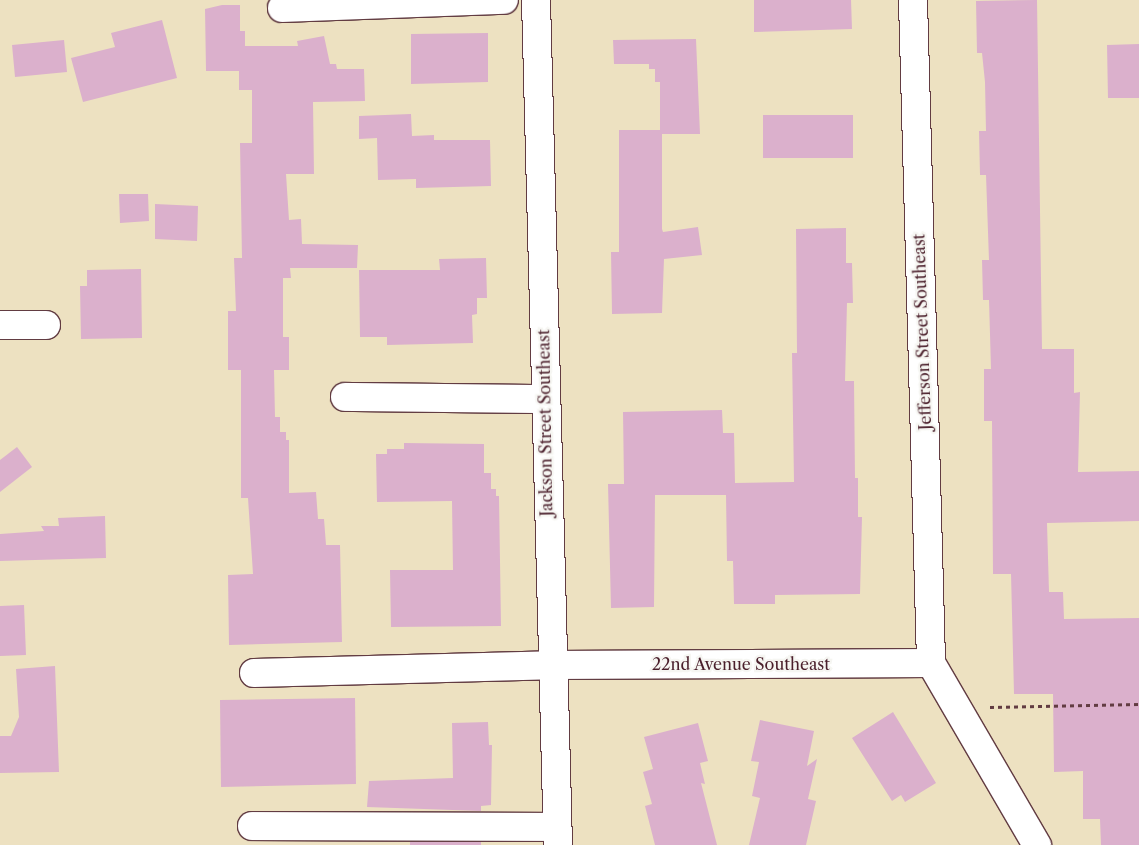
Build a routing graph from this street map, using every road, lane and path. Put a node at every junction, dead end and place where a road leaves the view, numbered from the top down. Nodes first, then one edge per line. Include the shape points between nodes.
1 (504, 0) edge
2 (536, 0) edge
3 (912, 0) edge
4 (282, 8) dead end
5 (46, 325) dead end
6 (0, 326) edge
7 (345, 397) dead end
8 (544, 399) junction
9 (931, 663) junction
10 (551, 665) junction
11 (254, 673) dead end
12 (1139, 704) edge
13 (957, 708) junction
14 (252, 826) dead end
15 (558, 836) edge
16 (1037, 845) edge

1 - 4 street
2 - 8 street, Jackson Street Southeast
3 - 9 street, Jefferson Street Southeast
5 - 6 street
7 - 8 street
8 - 10 street, Jackson Street Southeast
9 - 10 street, 22nd Avenue Southeast
9 - 13 street
10 - 11 street, 22nd Avenue Southeast
10 - 15 street, Jackson Street Southeast
12 - 13 path
13 - 16 street
14 - 15 street

